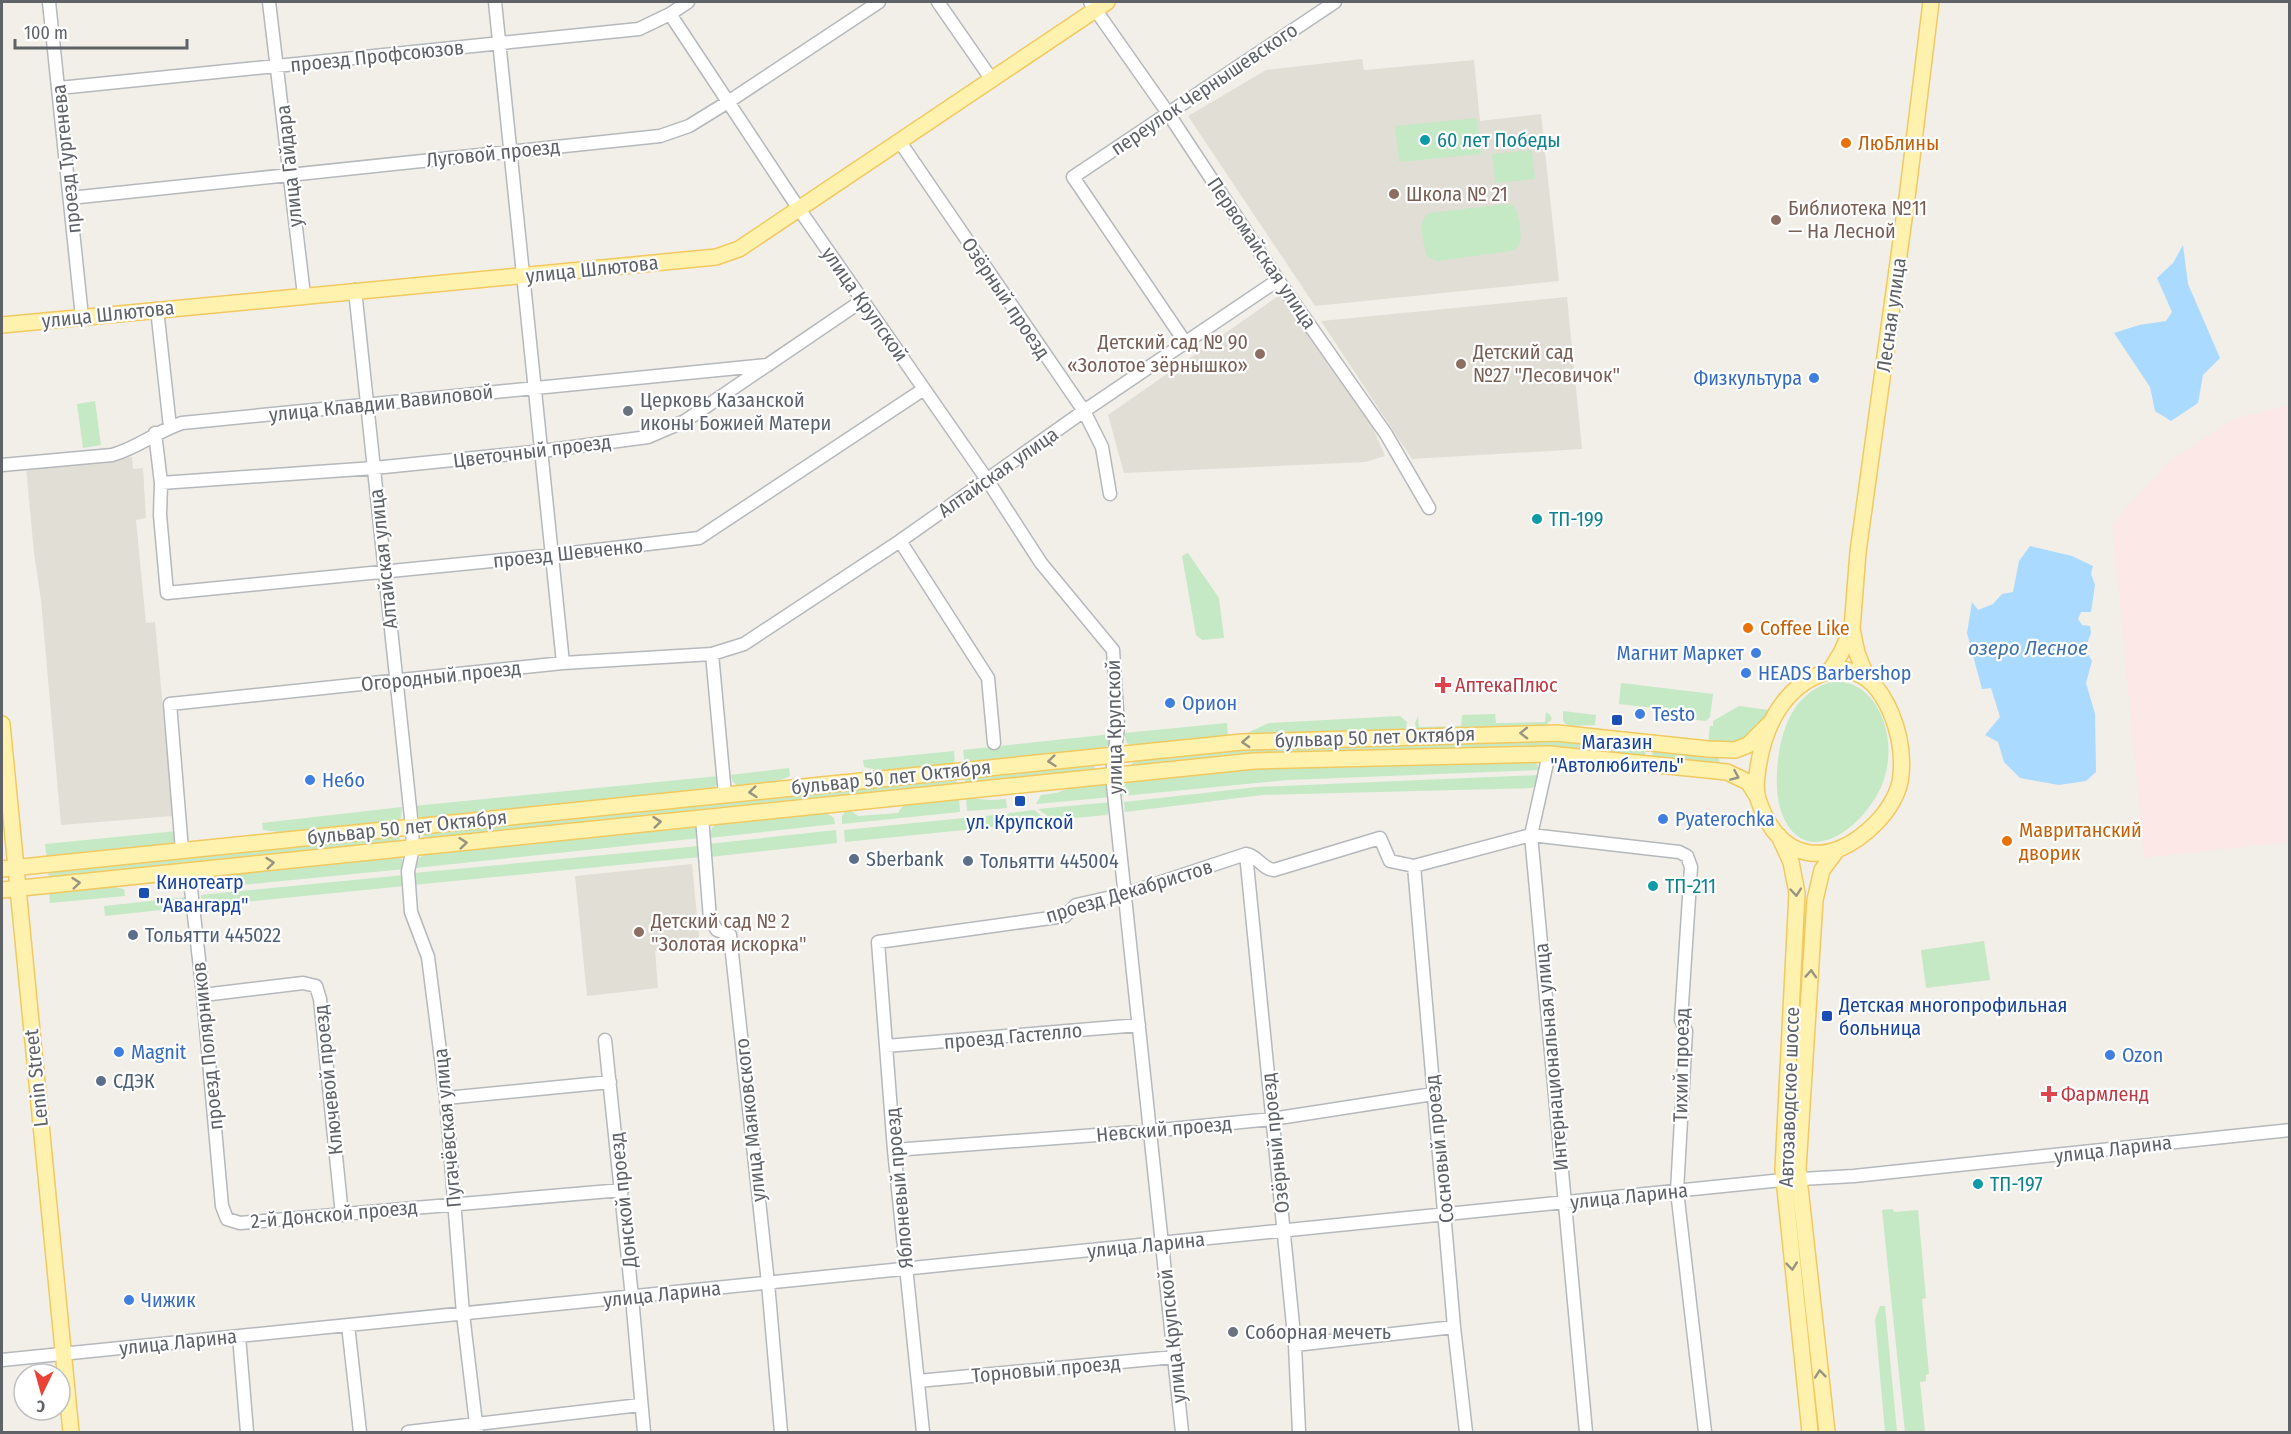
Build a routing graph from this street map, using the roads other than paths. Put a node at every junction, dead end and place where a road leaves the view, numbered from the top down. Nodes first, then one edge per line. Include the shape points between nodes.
1 (49, 2) edge
2 (269, 2) edge
3 (495, 2) edge
4 (688, 2) edge
5 (879, 2) edge
6 (938, 2) edge
7 (1335, 2) edge
8 (1931, 2) edge
9 (1097, 4) edge
10 (669, 14) junction
11 (499, 44) junction
12 (278, 67) junction
13 (992, 80) junction
14 (59, 87) junction
15 (728, 102) junction
16 (1168, 113) junction
17 (900, 142) junction
18 (510, 151) junction
19 (290, 175) junction
20 (70, 198) junction
21 (799, 209) junction
22 (523, 277) junction
23 (1278, 280) junction
24 (355, 290) junction
25 (304, 295) junction
26 (863, 300) junction
27 (157, 309) junction
28 (82, 317) junction
29 (2, 324) edge
30 (1185, 342) junction
31 (768, 365) junction
32 (535, 387) junction
33 (924, 389) junction
34 (367, 404) junction
35 (1084, 411) junction
36 (170, 427) junction
37 (155, 433) junction
38 (542, 451) junction
39 (2, 465) edge
40 (374, 468) junction
41 (988, 481) junction
42 (160, 483) junction
43 (1110, 494) dead end
44 (1429, 508) dead end
45 (900, 541) junction
46 (554, 555) junction
47 (385, 572) junction
48 (1852, 629) junction
49 (712, 654) junction
50 (563, 663) junction
51 (1830, 671) junction
52 (1867, 678) junction
53 (396, 682) junction
54 (1771, 722) junction
55 (2, 724) edge
56 (994, 743) dead end
57 (1115, 754) junction
58 (1549, 754) junction
59 (1112, 775) junction
60 (725, 795) junction
61 (1757, 796) junction
62 (702, 817) junction
63 (412, 827) junction
64 (1531, 835) junction
65 (1779, 836) junction
66 (413, 848) junction
67 (182, 850) junction
68 (1837, 850) junction
69 (1245, 854) junction
70 (1414, 866) junction
71 (9, 868) edge
72 (189, 871) junction
73 (17, 889) junction
74 (2, 890) edge
75 (1125, 894) junction
76 (878, 942) joint
77 (203, 995) junction
78 (1139, 1025) junction
79 (604, 1040) dead end
80 (886, 1046) junction
81 (610, 1082) junction
82 (1433, 1094) junction
83 (446, 1098) junction
84 (1272, 1119) junction
85 (2289, 1130) edge
86 (1150, 1131) junction
87 (894, 1150) junction
88 (1791, 1180) junction
89 (621, 1190) junction
90 (1677, 1191) junction
91 (1564, 1202) junction
92 (454, 1203) junction
93 (1446, 1214) junction
94 (342, 1215) junction
95 (227, 1219) joint
96 (1284, 1231) junction
97 (1162, 1243) junction
98 (906, 1269) junction
99 (768, 1283) junction
100 (632, 1297) junction
101 (463, 1314) junction
102 (348, 1325) junction
103 (1454, 1327) junction
104 (239, 1336) junction
105 (1295, 1345) junction
106 (63, 1354) junction
107 (1174, 1357) junction
108 (2, 1360) edge
109 (918, 1381) junction
110 (640, 1405) junction
111 (476, 1429) edge
112 (71, 1432) edge
113 (248, 1432) edge
114 (360, 1432) edge
115 (408, 1432) edge
116 (644, 1432) edge
117 (781, 1432) edge
118 (923, 1432) edge
119 (1182, 1432) edge
120 (1299, 1432) edge
121 (1461, 1432) edge
122 (1466, 1432) edge
123 (1586, 1432) edge
124 (1705, 1432) edge
125 (1810, 1432) edge
126 (1827, 1432) edge

1 - 14 street, проезд Тургенева
2 - 12 street, улица Гайдара
3 - 11 street
4 - 10 street, проезд Профсоюзов
5 - 15 street, Луговой проезд
6 - 13 street
7 - 16 street, переулок Чернышевского
8 - 48 main road, Лесная улица via 1858,552
9 - 13 main road, улица Шлютова
9 - 16 street, Первомайская улица
10 - 11 street, проезд Профсоюзов via 639,29
10 - 15 street, улица Крупской
11 - 12 street, проезд Профсоюзов
11 - 18 street
12 - 14 street, проезд Профсоюзов
12 - 19 street, улица Гайдара
13 - 17 main road, улица Шлютова
14 - 20 street, проезд Тургенева
15 - 18 street, Луговой проезд via 689,126 660,136
15 - 21 street, улица Крупской
16 - 23 street, Первомайская улица
16 - 30 street, переулок Чернышевского via 1073,177
17 - 21 main road, улица Шлютова
17 - 35 street, Озёрный проезд
18 - 19 street, Луговой проезд
18 - 22 street
19 - 20 street, Луговой проезд
19 - 25 street, улица Гайдара
20 - 28 street, проезд Тургенева
21 - 22 main road, улица Шлютова via 739,249 716,256
21 - 26 street, улица Крупской
22 - 24 main road, улица Шлютова
22 - 32 street
23 - 30 street, Алтайская улица
23 - 44 street, Первомайская улица via 1386,434
24 - 25 main road, улица Шлютова
24 - 34 street, Алтайская улица
25 - 27 main road, улица Шлютова
26 - 31 street, Цветочный проезд
26 - 33 street, улица Крупской
27 - 28 main road, улица Шлютова
27 - 36 street
28 - 29 main road, улица Шлютова
30 - 35 street, Алтайская улица
31 - 32 street, улица Клавдии Вавиловой
31 - 38 street, Цветочный проезд via 685,421 648,437
32 - 34 street, улица Клавдии Вавиловой
32 - 38 street
33 - 41 street, улица Крупской
33 - 46 street, проезд Шевченко via 699,538
34 - 36 street, улица Клавдии Вавиловой
34 - 40 street, Алтайская улица
35 - 41 street, Алтайская улица
35 - 43 street, Озёрный проезд via 1102,447
36 - 37 street, улица Клавдии Вавиловой
37 - 39 street, улица Клавдии Вавиловой via 112,455
37 - 42 street
38 - 40 street, Цветочный проезд
38 - 46 street
40 - 42 street, Цветочный проезд
40 - 47 street, Алтайская улица
41 - 45 street, Алтайская улица
41 - 57 street, улица Крупской via 1041,563 1113,650 1118,726
42 - 47 street, проезд Шевченко via 167,593
45 - 49 street, Алтайская улица via 744,644
45 - 56 street via 988,678
46 - 47 street, проезд Шевченко
46 - 50 street
47 - 53 street, Алтайская улица
48 - 51 main road, Лесная улица
48 - 52 main road, Лесная улица
49 - 50 street, Огородный проезд
49 - 60 street
50 - 53 street, Огородный проезд
51 - 52 main road via 1854,671
51 - 54 main road via 1807,680 1788,695
52 - 68 main road via 1884,697 1896,726 1901,777 1884,815 1866,833
53 - 63 street, Алтайская улица
53 - 67 street, Огородный проезд via 170,704
54 -> 57 main road, бульвар 50 лет Октября via 1748,745 1736,750 1557,733 1242,742
54 - 61 main road via 1762,747
55 - 71 main road, Lenin Street
57 - 59 street, улица Крупской
57 -> 60 main road, бульвар 50 лет Октября
58 - 59 main road, бульвар 50 лет Октября via 1254,761
58 -> 61 main road, бульвар 50 лет Октября via 1727,772 1748,782
58 - 64 street, Интернациональная улица
59 - 62 main road, бульвар 50 лет Октября
59 - 75 street, улица Крупской
60 - 63 main road, бульвар 50 лет Октября
61 - 65 main road
66 -> 62 main road, бульвар 50 лет Октября
62 - 99 street, улица Маяковского via 711,918 717,930 730,935
63 - 66 street, Пугачёвская улица
63 - 67 main road, бульвар 50 лет Октября
64 - 70 street
64 - 90 street, Тихий проезд via 1679,852 1690,860
64 - 91 street, Интернациональная улица
65 - 68 main road via 1807,854
65 -> 88 main road, Автозаводское шоссе via 1791,862 1797,893
72 -> 66 main road, бульвар 50 лет Октября
66 - 83 street, Пугачёвская улица via 408,871 411,912 428,957
67 - 71 main road, бульвар 50 лет Октября
88 -> 68 main road, Автозаводское шоссе via 1815,900 1822,870
69 - 70 street via 1274,870 1380,838 1390,861
69 - 75 street, проезд Декабристов
69 - 84 street, Озёрный проезд
70 - 82 street, Сосновый проезд
71 - 73 main road, Lenin Street
73 -> 72 main road, бульвар 50 лет Октября
72 - 77 street, проезд Полярников
73 - 74 main road, бульвар 50 лет Октября
73 - 106 main road, Lenin Street
75 - 76 street, проезд Декабристов via 1077,905 1065,916
75 - 78 street, улица Крупской
76 - 80 street, Яблоневый проезд
77 - 94 street, Ключевой проезд via 303,983 316,986
77 - 95 street, проезд Полярников via 222,1206
78 - 80 street, проезд Гастелло
78 - 86 street, улица Крупской
79 - 81 street, Донской проезд
80 - 87 street, Яблоневый проезд
81 - 83 street
81 - 89 street, Донской проезд
82 - 84 street, Невский проезд
82 - 93 street, Сосновый проезд
83 - 92 street, Пугачёвская улица
84 - 86 street, Невский проезд
84 - 96 street, Озёрный проезд
85 - 88 street, улица Ларина
86 - 87 street, Невский проезд
86 - 97 street, улица Крупской
87 - 98 street, Яблоневый проезд
88 - 90 street, улица Ларина
88 -> 125 main road, Автозаводское шоссе
126 -> 88 main road, Автозаводское шоссе
89 - 92 street, 2-й Донской проезд
89 - 100 street, Донской проезд
90 - 91 street, улица Ларина
90 - 124 street, Тихий проезд
91 - 93 street, улица Ларина
91 - 123 street, Интернациональная улица
92 - 94 street, 2-й Донской проезд
92 - 101 street, Пугачёвская улица
93 - 96 street, улица Ларина
93 - 103 street, Сосновый проезд
94 - 95 street, 2-й Донской проезд via 240,1222
96 - 97 street, улица Ларина
96 - 105 street, Озёрный проезд
97 - 98 street, улица Ларина
97 - 107 street, улица Крупской
98 - 99 street, улица Ларина
98 - 109 street, Яблоневый проезд
99 - 100 street, улица Ларина
99 - 117 street, улица Маяковского
100 - 101 street, улица Ларина
100 - 110 street, Донской проезд
101 - 102 street, улица Ларина
101 - 111 street, Пугачёвская улица
102 - 104 street, улица Ларина
102 - 114 street
103 - 105 street
103 - 122 street, Сосновый проезд
104 - 106 street, улица Ларина
104 - 113 street
105 - 120 street, Озёрный проезд
106 - 108 street, улица Ларина
106 - 112 main road, Lenin Street
107 - 109 street, Торновый проезд
107 - 119 street, улица Крупской
109 - 118 street, Яблоневый проезд
110 - 111 street
110 - 116 street, Донской проезд
111 - 115 street
121 - 122 street

